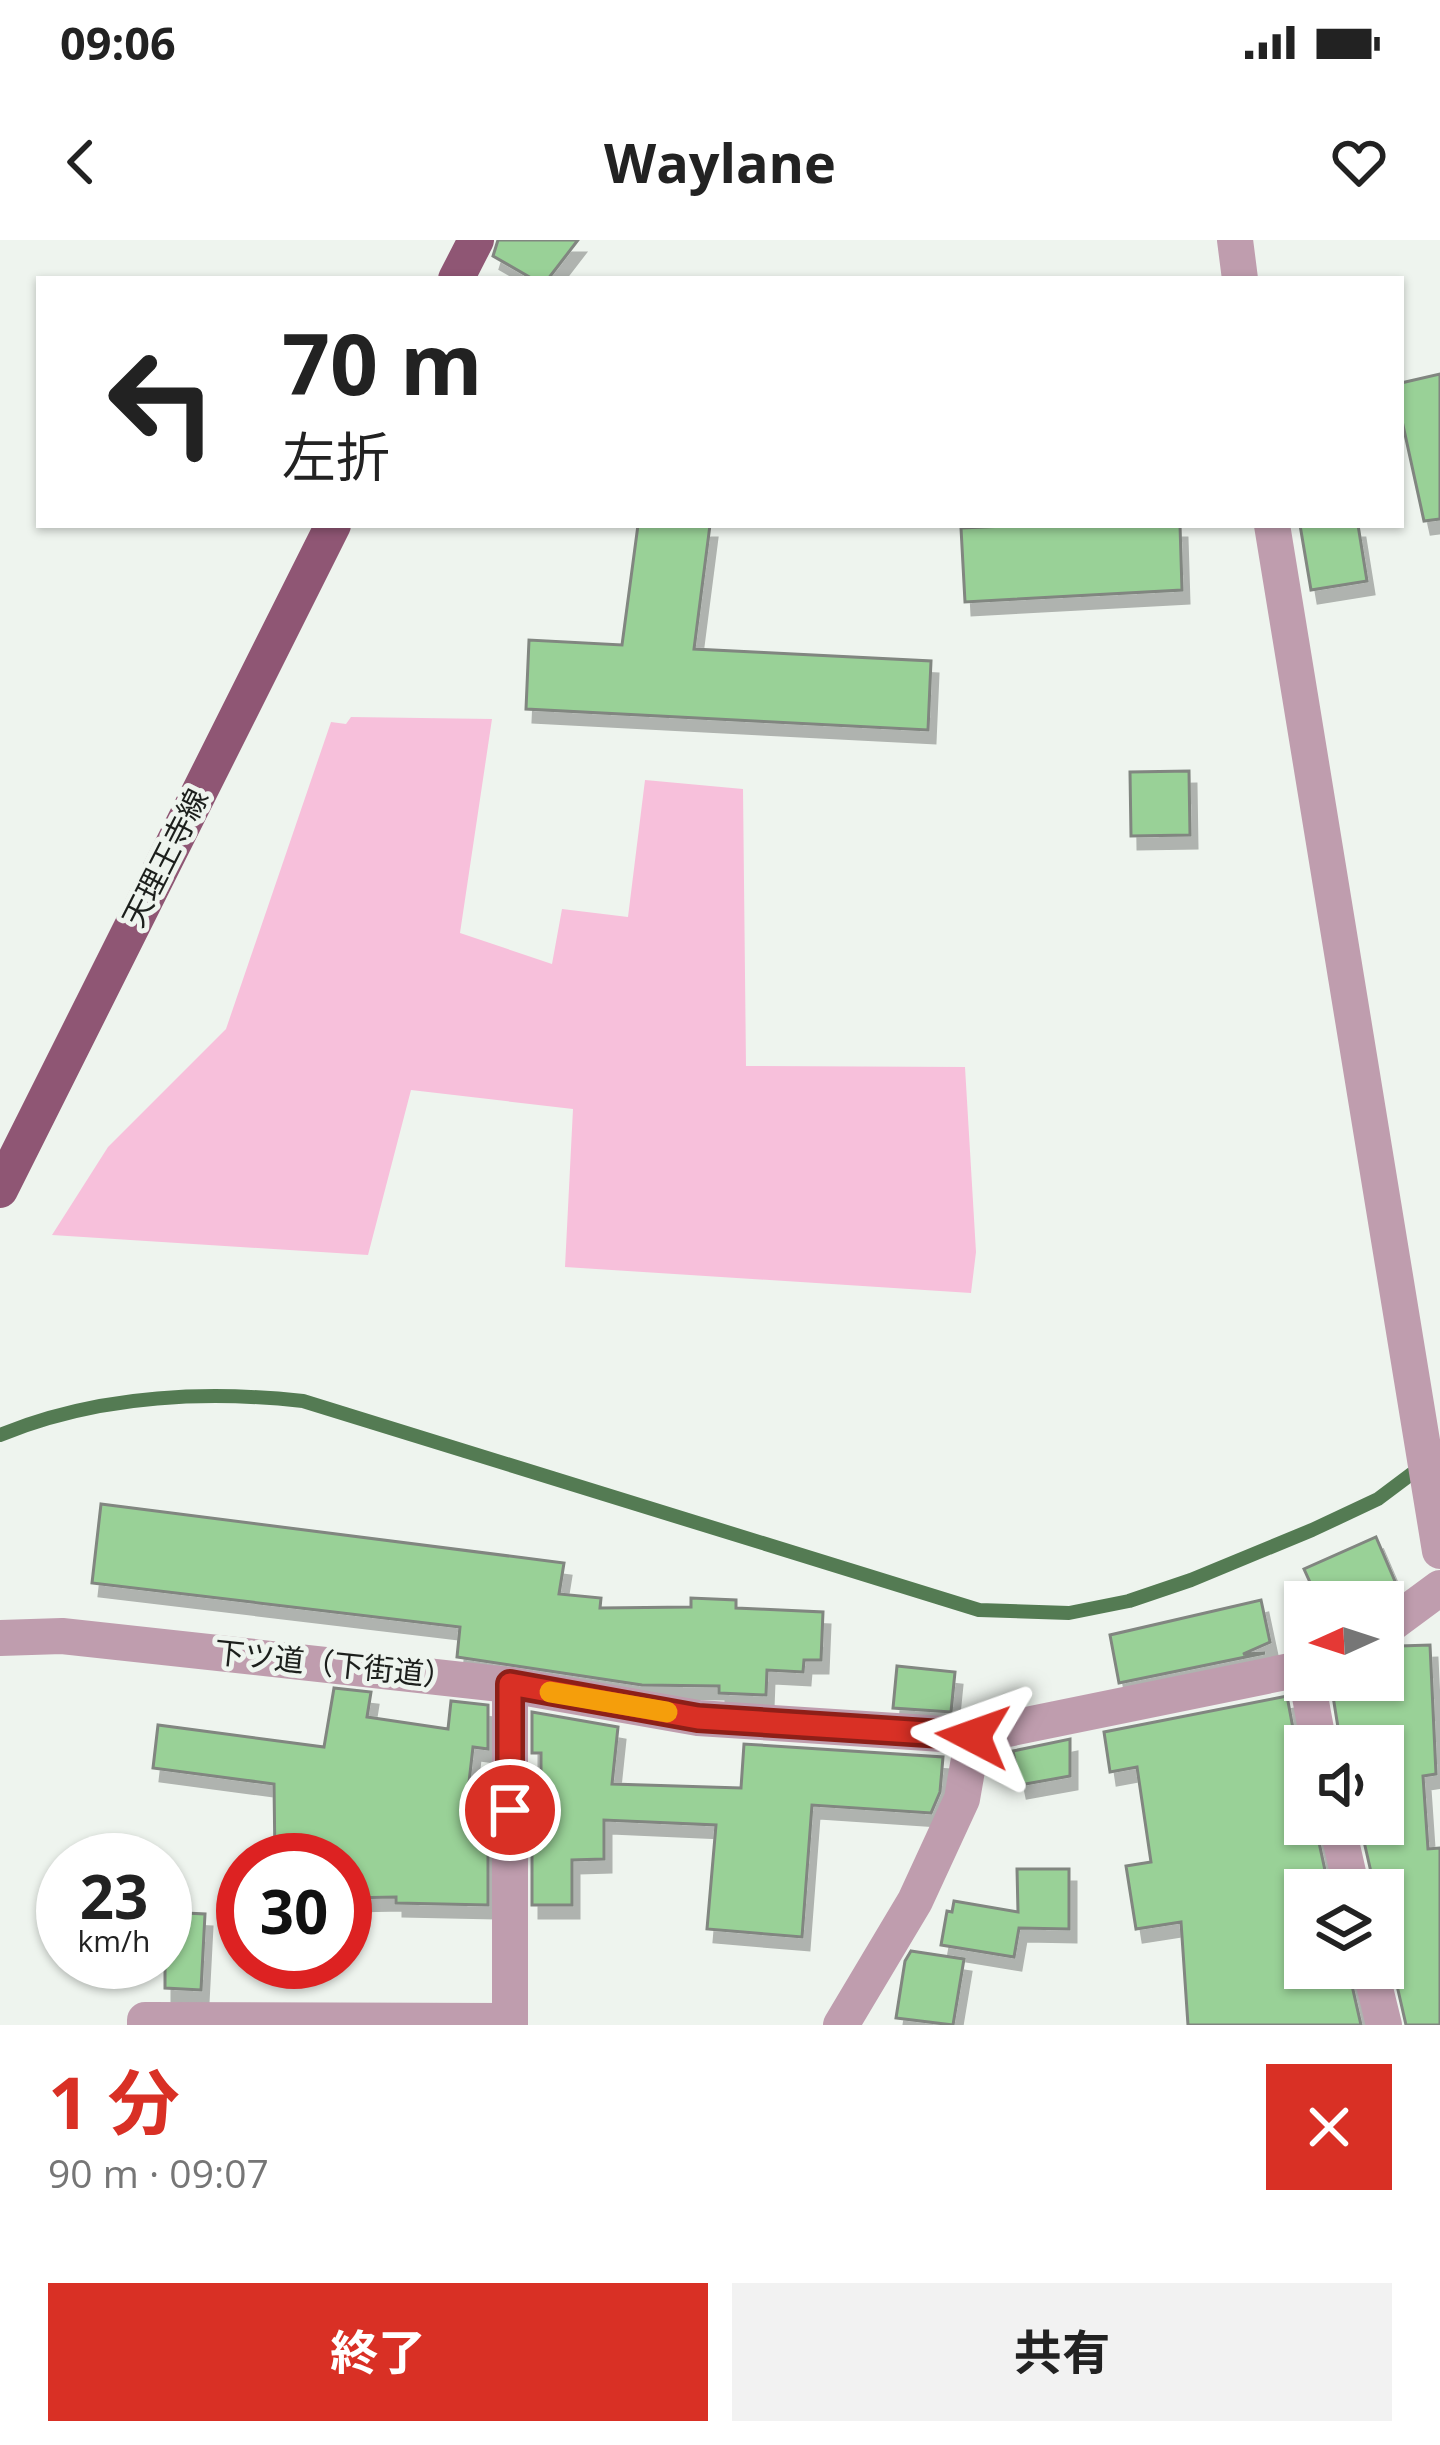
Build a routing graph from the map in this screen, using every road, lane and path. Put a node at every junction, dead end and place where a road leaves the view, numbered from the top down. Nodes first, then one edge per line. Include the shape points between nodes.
1 (476, 240) edge
2 (1235, 240) edge
3 (458, 276) edge
4 (1240, 276) edge
5 (331, 528) edge
6 (1272, 528) edge
7 (0, 1190) edge
8 (1440, 1551) edge
9 (1440, 1588) edge
10 (1404, 1615) edge
11 (0, 1637) edge
12 (1284, 1672) edge
13 (510, 1684) junction
14 (973, 1736) junction
15 (1375, 1989) edge
16 (510, 2023) edge
17 (145, 2025) edge
18 (842, 2025) edge
19 (1384, 2025) edge

1 - 3 main road
2 - 4 street
5 - 7 main road, 天理王寺線
6 - 8 street
9 - 10 street
11 - 13 street, 下ツ道（下街道） via 62,1636
12 - 14 street, 下ツ道（下街道）
13 - 14 street, 下ツ道（下街道） via 698,1718
13 - 16 street
14 - 18 street via 962,1799 915,1901
15 - 19 street
16 - 17 street

